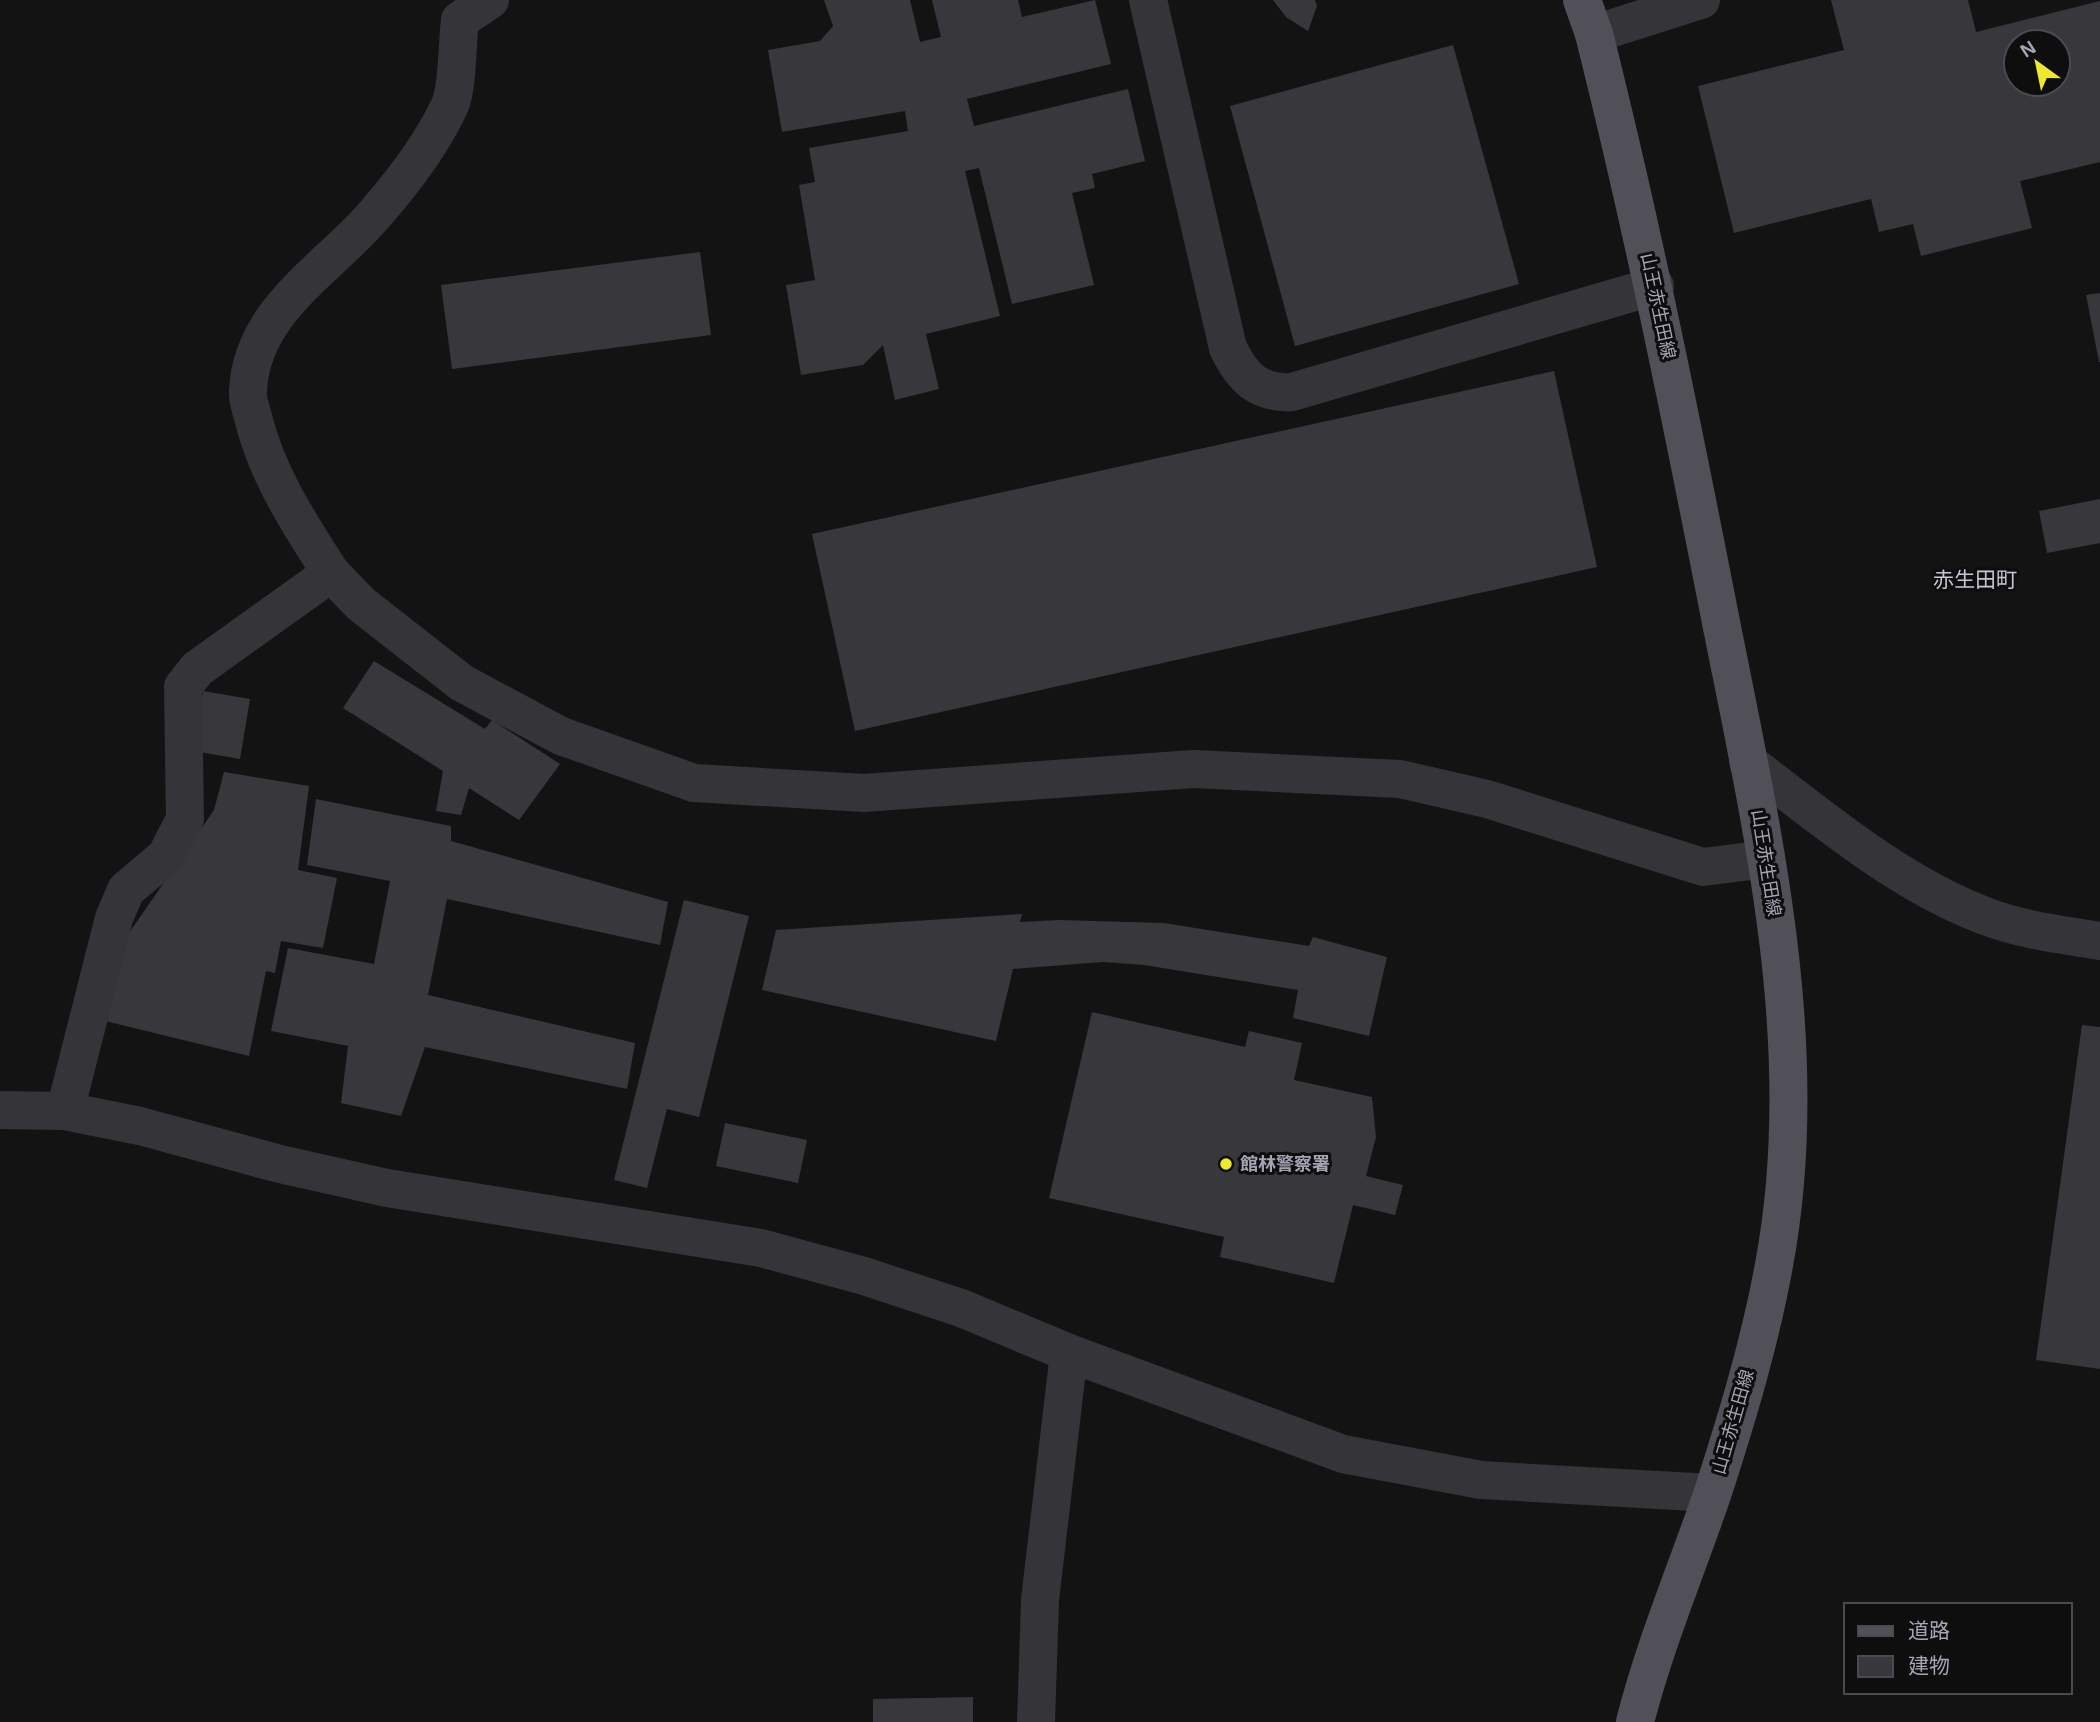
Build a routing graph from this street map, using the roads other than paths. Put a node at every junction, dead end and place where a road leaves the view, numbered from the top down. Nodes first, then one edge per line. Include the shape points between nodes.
1 (490, 0) edge
2 (1148, 0) edge
3 (1701, 0) edge
4 (1588, 17) edge
5 (1655, 286) junction
6 (331, 573) junction
7 (1748, 762) junction
8 (1766, 859) junction
9 (2100, 941) edge
10 (0, 1110) edge
11 (65, 1111) junction
12 (1069, 1353) junction
13 (1712, 1493) junction
14 (1036, 1722) edge
15 (1635, 1722) edge

1 - 6 street via 460,20 451,102 421,153 358,232 277,309 257,350 247,391 258,435 284,500
2 - 5 street via 1228,348 1239,372 1255,385 1273,393 1292,391
3 - 4 street
4 - 5 main road, 山王赤生田線
5 - 7 main road, 山王赤生田線
6 - 8 street via 361,604 462,683 561,736 694,783 864,793 1193,769 1400,779 1487,799 1703,867
6 - 11 street via 197,669 183,687 185,819 166,856 126,890 114,918
7 - 8 main road, 山王赤生田線
7 - 9 street via 1849,838 1933,891 1986,916
8 - 13 main road, 山王赤生田線 via 1788,1038 1785,1189 1774,1265 1745,1390
10 - 11 street
11 - 12 street via 387,1188 761,1248 961,1308
12 - 13 street via 1343,1454 1481,1480
12 - 14 street via 1040,1600
13 - 15 main road, 山王赤生田線

